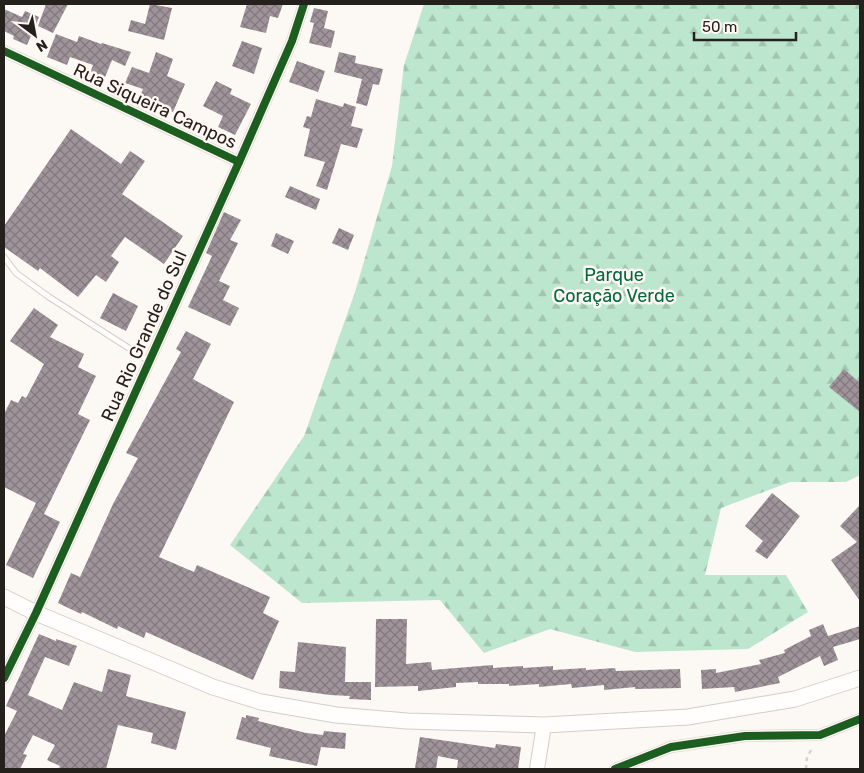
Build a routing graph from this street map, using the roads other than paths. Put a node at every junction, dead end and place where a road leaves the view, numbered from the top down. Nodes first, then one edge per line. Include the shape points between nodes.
1 (304, 4) edge
2 (4, 51) edge
3 (239, 162) junction
4 (4, 257) edge
5 (149, 361) junction
6 (4, 597) edge
7 (36, 613) junction
8 (4, 678) edge
9 (860, 678) edge
10 (860, 719) edge
11 (544, 725) junction
12 (537, 769) edge
13 (615, 769) edge

1 - 3 street, Rua Rio Grande do Sul via 292,41
2 - 3 street, Rua Siqueira Campos
3 - 5 street, Rua Rio Grande do Sul
4 - 5 lane via 16,273 49,297
5 - 7 street, Rua Rio Grande do Sul
6 - 7 main road
7 - 8 street, Rua Rio Grande do Sul
7 - 11 main road via 213,687 261,702 336,715 407,721
9 - 11 main road via 795,700 688,717
10 - 13 street via 820,735 745,736 671,747
11 - 12 street

